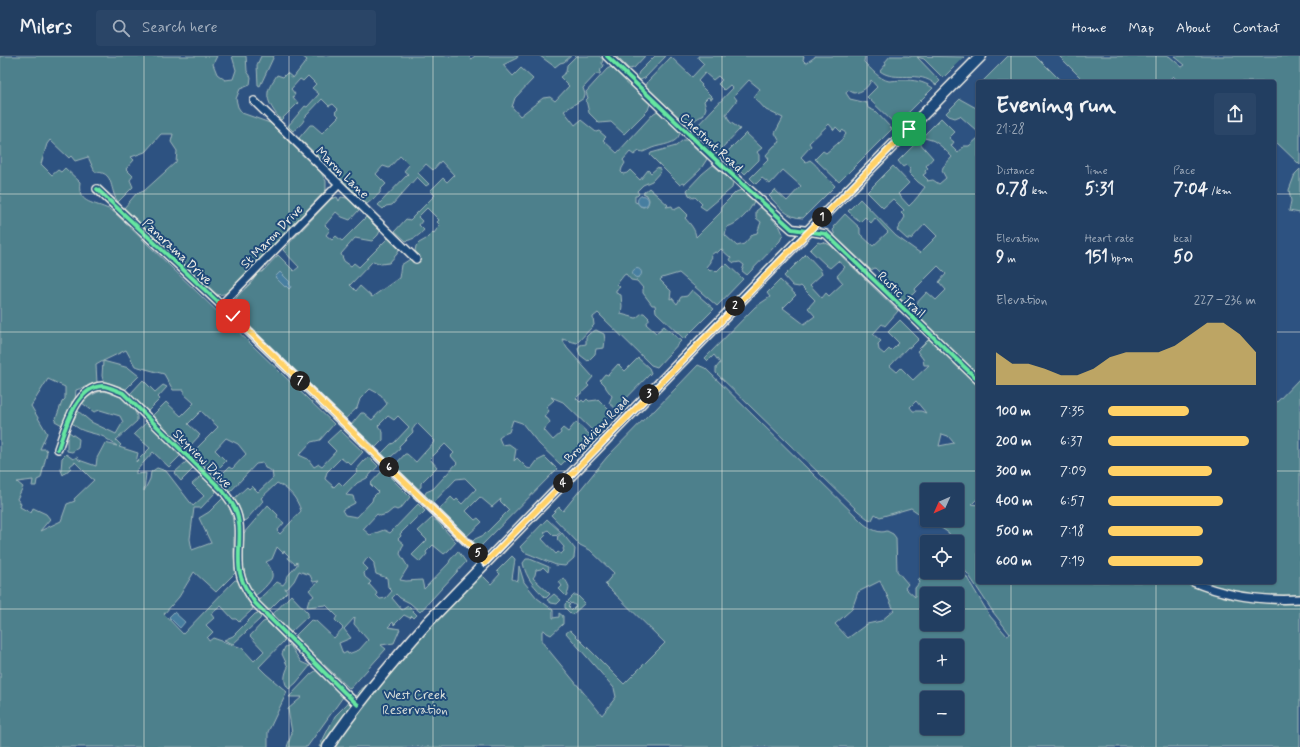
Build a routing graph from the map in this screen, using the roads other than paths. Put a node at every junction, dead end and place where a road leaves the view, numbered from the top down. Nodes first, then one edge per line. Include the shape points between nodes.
1 (607, 56) edge
2 (981, 56) edge
3 (254, 101) dead end
4 (339, 184) junction
5 (97, 189) dead end
6 (808, 231) junction
7 (416, 260) dead end
8 (221, 305) junction
9 (976, 378) edge
10 (58, 449) dead end
11 (485, 563) junction
12 (1198, 584) edge
13 (1300, 599) edge
14 (358, 705) junction
15 (328, 747) edge

1 - 6 street, Chestnut Road via 792,229
2 - 6 main road, Broadview Road
3 - 4 street, Maron Lane
4 - 7 street, Maron Lane
4 - 8 street, St Maron Drive
5 - 8 street, Panorama Drive
6 - 9 street, Rustic Trail via 826,234
6 - 11 main road, Broadview Road
8 - 11 street, Panorama Drive via 477,552
10 - 14 street, Skyview Drive via 66,425 85,394 95,387 103,386 122,393 223,491 236,510 239,525 240,574 244,587 255,603
11 - 14 main road, Broadview Road via 414,637
12 - 13 street via 1237,595 1282,600
14 - 15 main road, Broadview Road

